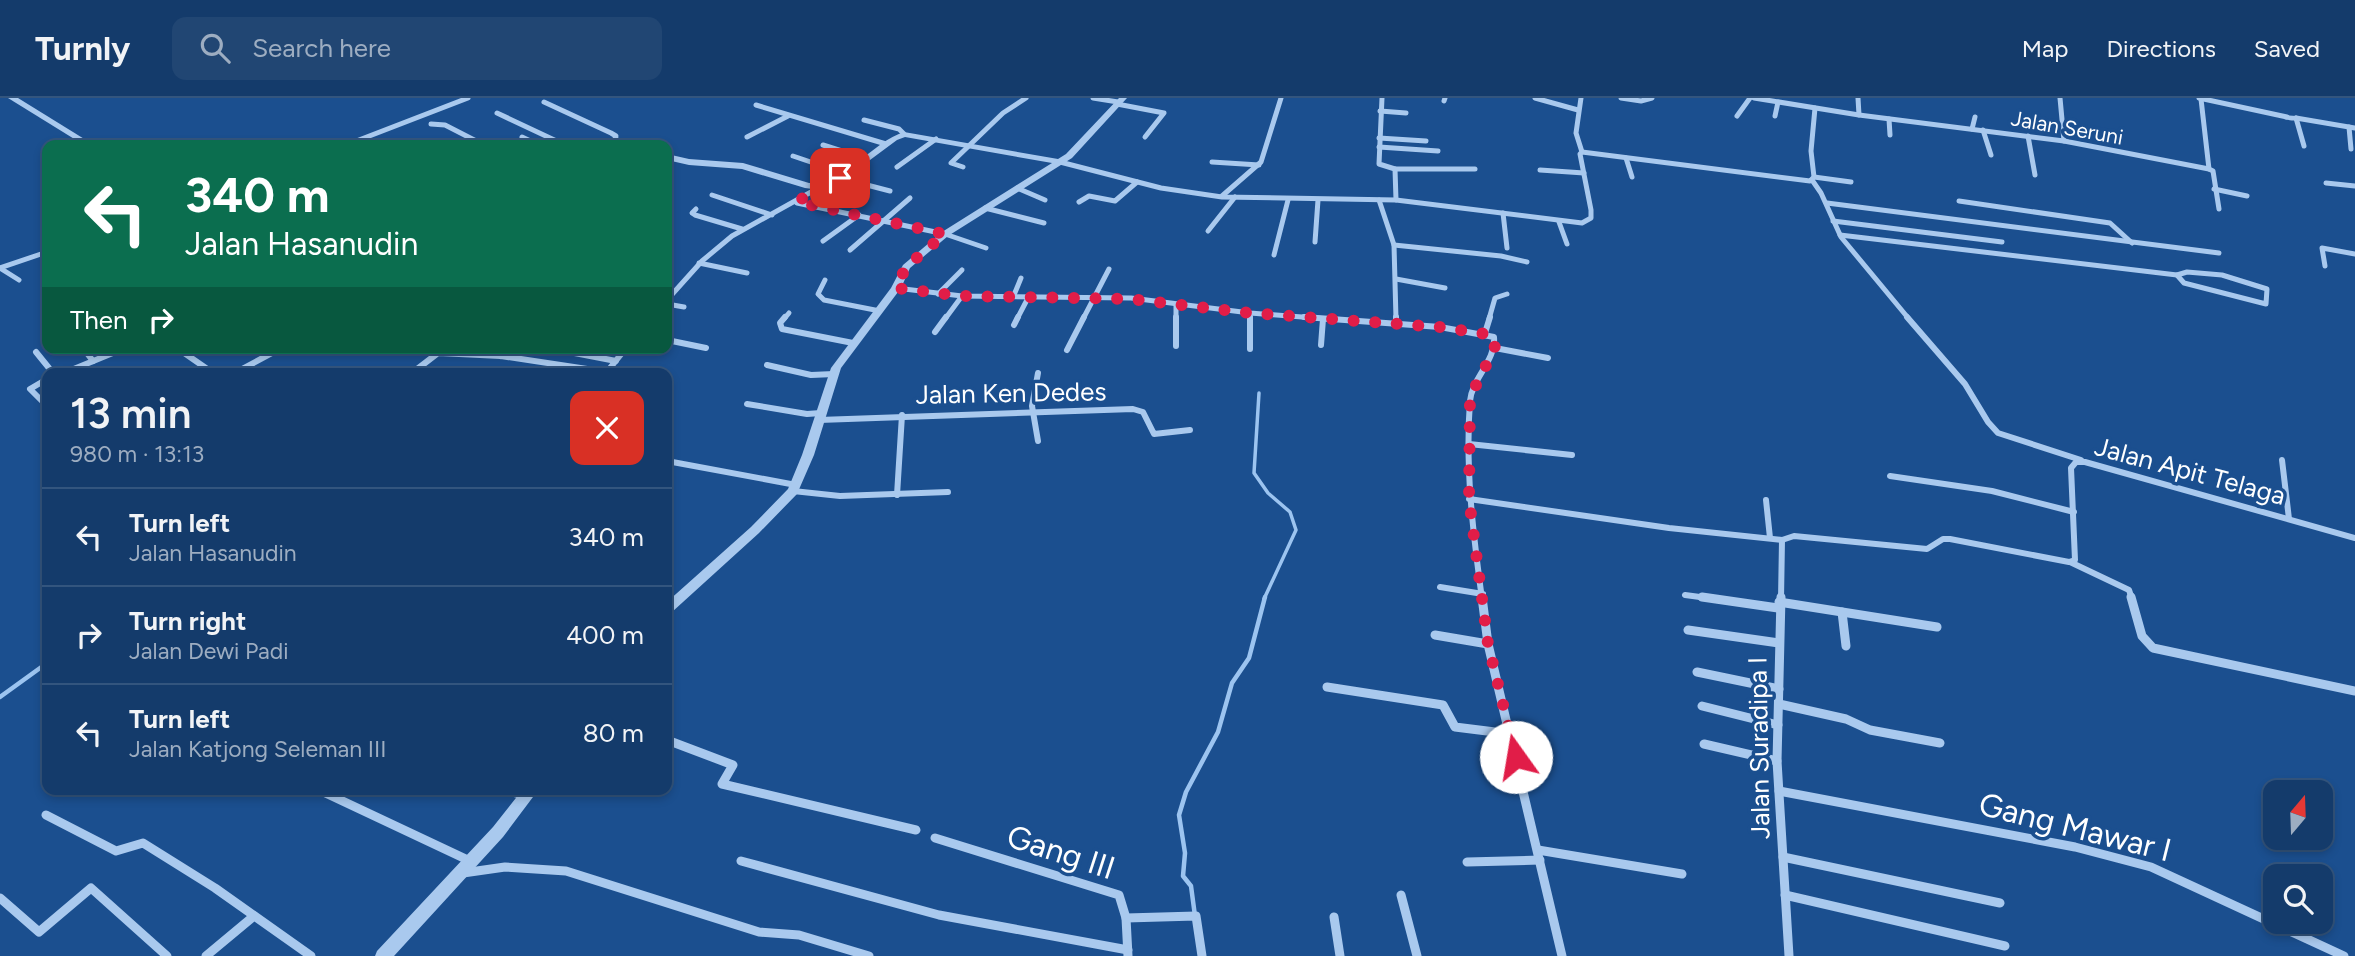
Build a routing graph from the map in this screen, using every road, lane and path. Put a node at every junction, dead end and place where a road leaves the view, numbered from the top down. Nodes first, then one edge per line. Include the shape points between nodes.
1 (12, 98) edge
2 (468, 98) edge
3 (1026, 98) edge
4 (1093, 98) edge
5 (1281, 98) edge
6 (1382, 98) edge
7 (1535, 98) edge
8 (1581, 98) edge
9 (1621, 98) edge
10 (1652, 98) edge
11 (1752, 98) edge
12 (1858, 98) edge
13 (2060, 98) edge
14 (2200, 99) edge
15 (1119, 101) edge
16 (544, 102) dead end
17 (1778, 102) junction
18 (756, 106) dead end
19 (1815, 108) junction
20 (1578, 110) junction
21 (1380, 111) junction
22 (497, 113) dead end
23 (1406, 113) dead end
24 (1859, 115) junction
25 (789, 116) junction
26 (1737, 116) dead end
27 (1775, 116) dead end
28 (1975, 117) dead end
29 (2292, 117) junction
30 (1889, 118) junction
31 (864, 120) dead end
32 (431, 124) dead end
33 (2352, 128) edge
34 (1972, 129) junction
35 (1983, 130) junction
36 (904, 134) junction
37 (1889, 135) dead end
38 (2028, 136) junction
39 (522, 137) dead end
40 (747, 137) dead end
41 (1145, 137) dead end
42 (1379, 138) junction
43 (936, 139) junction
44 (82, 140) edge
45 (357, 140) edge
46 (474, 140) edge
47 (528, 140) edge
48 (554, 140) edge
49 (615, 140) edge
50 (1426, 141) dead end
51 (2064, 141) junction
52 (886, 144) junction
53 (822, 145) dead end
54 (970, 145) junction
55 (2304, 146) dead end
56 (1379, 147) junction
57 (2351, 149) dead end
58 (1438, 151) dead end
59 (1582, 152) junction
60 (1991, 155) dead end
61 (793, 156) dead end
62 (672, 158) edge
63 (1626, 158) junction
64 (867, 159) junction
65 (1060, 162) junction
66 (1212, 162) dead end
67 (1259, 165) junction
68 (897, 167) dead end
69 (963, 167) dead end
70 (1395, 169) junction
71 (1475, 169) dead end
72 (2209, 169) junction
73 (1540, 170) dead end
74 (1584, 173) junction
75 (2035, 175) dead end
76 (843, 176) junction
77 (1632, 177) dead end
78 (1813, 178) junction
79 (1137, 182) junction
80 (1850, 182) dead end
81 (2326, 183) dead end
82 (2355, 186) edge
83 (820, 187) junction
84 (1017, 188) junction
85 (2214, 189) junction
86 (890, 191) dead end
87 (712, 195) dead end
88 (2247, 196) dead end
89 (1222, 197) junction
90 (1235, 197) junction
91 (910, 198) dead end
92 (1045, 200) dead end
93 (1289, 200) junction
94 (1318, 200) junction
95 (1379, 200) junction
96 (1396, 200) junction
97 (1959, 201) dead end
98 (797, 202) junction
99 (1079, 202) dead end
100 (1827, 203) junction
101 (985, 208) junction
102 (695, 209) dead end
103 (2219, 209) dead end
104 (1503, 213) junction
105 (772, 215) junction
106 (859, 215) junction
107 (884, 220) junction
108 (1833, 221) junction
109 (1559, 222) junction
110 (1044, 223) dead end
111 (742, 229) junction
112 (1208, 231) dead end
113 (945, 234) junction
114 (1840, 235) junction
115 (823, 242) dead end
116 (1315, 242) dead end
117 (2002, 242) dead end
118 (1566, 244) dead end
119 (2133, 244) junction
120 (1394, 245) junction
121 (986, 248) dead end
122 (1507, 248) dead end
123 (850, 250) dead end
124 (42, 253) edge
125 (2219, 253) dead end
126 (2355, 254) edge
127 (1274, 255) dead end
128 (1527, 262) dead end
129 (699, 263) junction
130 (2325, 265) dead end
131 (962, 270) dead end
132 (1110, 270) dead end
133 (747, 273) dead end
134 (2177, 275) junction
135 (1021, 278) dead end
136 (1396, 279) junction
137 (19, 280) dead end
138 (825, 280) dead end
139 (896, 288) junction
140 (1445, 288) dead end
141 (938, 294) junction
142 (1014, 295) junction
143 (1507, 295) dead end
144 (672, 296) edge
145 (962, 296) junction
146 (1029, 296) junction
147 (1097, 296) junction
148 (672, 303) edge
149 (1176, 305) junction
150 (684, 307) dead end
151 (880, 311) junction
152 (789, 313) dead end
153 (1250, 313) junction
154 (1323, 319) junction
155 (1396, 324) junction
156 (1014, 325) dead end
157 (935, 332) dead end
158 (1485, 333) junction
159 (672, 341) edge
160 (853, 343) junction
161 (1321, 345) dead end
162 (1176, 346) dead end
163 (706, 348) dead end
164 (1495, 348) junction
165 (1250, 349) dead end
166 (1067, 350) dead end
167 (36, 352) dead end
168 (88, 354) edge
169 (110, 354) edge
170 (186, 354) edge
171 (270, 354) edge
172 (437, 354) edge
173 (459, 354) edge
174 (503, 354) edge
175 (580, 354) edge
176 (621, 354) edge
177 (501, 356) junction
178 (1548, 358) dead end
179 (93, 361) junction
180 (616, 361) junction
181 (767, 365) dead end
182 (49, 368) edge
183 (76, 368) edge
184 (206, 368) edge
185 (243, 368) edge
186 (418, 368) edge
187 (580, 368) edge
188 (610, 368) edge
189 (1038, 373) dead end
190 (834, 374) junction
191 (42, 382) edge
192 (42, 401) edge
193 (747, 404) dead end
194 (1031, 413) junction
195 (902, 415) junction
196 (820, 416) junction
197 (1190, 430) dead end
198 (1038, 441) dead end
199 (1469, 444) junction
200 (1573, 455) dead end
201 (2282, 460) dead end
202 (672, 462) edge
203 (2085, 462) junction
204 (1890, 476) dead end
205 (795, 488) junction
206 (948, 492) dead end
207 (897, 495) junction
208 (1469, 499) junction
209 (1766, 500) dead end
210 (2074, 512) junction
211 (2290, 519) junction
212 (1770, 538) junction
213 (2355, 538) edge
214 (1782, 540) junction
215 (2069, 562) junction
216 (1440, 587) dead end
217 (1483, 594) junction
218 (1685, 595) dead end
219 (672, 605) edge
220 (1779, 605) junction
221 (1842, 612) junction
222 (1937, 627) dead end
223 (1688, 630) dead end
224 (1435, 635) dead end
225 (1779, 643) junction
226 (1488, 644) junction
227 (1846, 646) dead end
228 (1698, 672) dead end
229 (1328, 687) dead end
230 (1779, 689) junction
231 (2355, 691) edge
232 (1779, 704) junction
233 (1702, 706) dead end
234 (1778, 725) junction
235 (1511, 734) junction
236 (672, 742) edge
237 (1940, 743) dead end
238 (1704, 744) dead end
239 (1777, 761) junction
240 (1779, 791) junction
241 (328, 795) edge
242 (528, 795) edge
243 (46, 815) dead end
244 (916, 830) dead end
245 (935, 838) dead end
246 (1539, 855) junction
247 (1783, 856) junction
248 (741, 861) dead end
249 (1467, 862) dead end
250 (465, 867) junction
251 (1682, 874) dead end
252 (1401, 895) dead end
253 (1785, 895) junction
254 (0, 898) edge
255 (2000, 903) dead end
256 (254, 916) junction
257 (1334, 917) dead end
258 (1125, 918) junction
259 (2005, 946) dead end
260 (1128, 953) edge
261 (167, 956) edge
262 (206, 956) edge
263 (311, 956) edge
264 (383, 956) edge
265 (869, 956) edge
266 (1202, 956) edge
267 (1340, 956) edge
268 (1417, 956) edge
269 (1562, 956) edge
270 (1789, 956) edge
271 (2344, 956) edge

1 - 44 street
2 - 45 street
3 - 54 street
4 - 15 street
5 - 67 street
6 - 21 street
7 - 20 street
8 - 20 street
9 - 10 street
11 - 17 street, Jalan Seruni
11 - 26 street
12 - 24 street
13 - 51 street
14 - 29 street
14 - 72 street
15 - 41 street via 1164,113
15 - 65 street
16 - 49 street via 611,133
17 - 19 street, Jalan Seruni
17 - 27 street
18 - 25 street
19 - 24 street, Jalan Seruni
19 - 78 street
20 - 59 street
21 - 23 street
21 - 42 street
22 - 48 street
24 - 30 street, Jalan Seruni
25 - 40 street
25 - 52 street
28 - 34 street
29 - 33 street
29 - 55 street
30 - 34 street, Jalan Seruni
30 - 37 street
31 - 36 street
32 - 46 street via 445,125
33 - 57 street
34 - 35 street, Jalan Seruni
35 - 38 street, Jalan Seruni
35 - 60 street
36 - 43 street
36 - 52 street
38 - 51 street, Jalan Seruni
38 - 75 street
39 - 47 street
42 - 50 street
42 - 56 street
43 - 54 street
43 - 68 street
51 - 72 street, Jalan Seruni
52 - 64 street
53 - 64 street
54 - 65 street
54 - 69 street via 951,163
56 - 58 street
56 - 70 street via 1379,164
59 - 63 street
59 - 74 street
61 - 76 street
62 - 83 street via 743,166
63 - 77 street
63 - 78 street via 1806,182
64 - 76 street
65 - 79 street
65 - 84 street
66 - 67 street
67 - 89 street
70 - 71 street
70 - 96 street
72 - 85 street
73 - 74 street
74 - 109 street via 1591,218 1582,223
76 - 83 street
76 - 86 street
78 - 80 street
78 - 100 street
79 - 89 street
79 - 99 street via 1115,201 1089,196
81 - 82 street
83 - 98 street
84 - 92 street
84 - 101 street
85 - 88 street
85 - 103 street
87 - 105 street
89 - 90 street
90 - 93 street
90 - 112 street
91 - 107 street
93 - 94 street
93 - 127 street
94 - 95 street
94 - 116 street
95 - 96 street
95 - 120 street
96 - 104 street
97 - 119 street via 2110,223
98 - 105 street
98 - 106 street
100 - 108 street
100 - 119 street
101 - 110 street
101 - 113 street
102 - 111 street via 695,215
104 - 109 street
104 - 122 street
105 - 111 street
106 - 107 street
106 - 115 street
107 - 113 street
107 - 123 street
108 - 114 street
108 - 117 street
109 - 118 street
111 - 129 street
113 - 121 street
113 - 139 street via 906,267
114 - 134 street
114 - 203 street via 1889,299 1964,383 1989,425 1998,433
119 - 125 street
120 - 128 street
120 - 136 street
124 - 137 street via 0,268
126 - 130 street via 2323,248
129 - 133 street
129 - 144 street
131 - 141 street
132 - 147 street
134 - 134 street via 2201,272 2248,282 2267,289 2266,304 2184,283
135 - 142 street
136 - 140 street
136 - 155 street
138 - 151 street via 818,294 824,300
139 - 141 street
139 - 151 street
141 - 145 street
142 - 145 street
142 - 146 street
143 - 158 street via 1495,298
145 - 157 street
146 - 147 street
146 - 156 street
147 - 149 street
147 - 166 street
148 - 150 street
149 - 153 street
149 - 162 street
151 - 160 street
152 - 160 street via 780,323 782,329
153 - 154 street
153 - 165 street
154 - 155 street
154 - 161 street
155 - 158 street
158 - 164 street via 1494,337
159 - 163 street
160 - 190 street
164 - 178 street
164 - 199 street via 1470,397
167 - 182 street
168 - 179 street
169 - 179 street
170 - 184 street
171 - 185 street
172 - 186 street
173 - 177 street
174 - 177 street
175 - 180 street
176 - 180 street
177 - 187 street
179 - 183 street
180 - 188 street
181 - 190 street via 811,375
189 - 194 street
190 - 196 street
191 - 192 street via 30,389
193 - 196 street, Jalan Ken Dedes
194 - 195 street, Jalan Ken Dedes
194 - 197 street, Jalan Ken Dedes via 1138,410 1154,434
194 - 198 street
195 - 196 street, Jalan Ken Dedes
195 - 207 street
196 - 205 street
199 - 200 street
199 - 208 street
201 - 211 street
202 - 205 street
203 - 210 street, Jalan Apit Telaga via 2076,462 2071,468
203 - 211 street, Jalan Apit Telaga
204 - 210 street via 1992,491
205 - 207 street via 840,496
205 - 219 street
206 - 207 street
208 - 212 street
208 - 217 street
209 - 212 street
210 - 215 street, Jalan Apit Telaga via 2075,560
211 - 213 street, Jalan Apit Telaga
212 - 214 street
214 - 215 street via 1794,536 1927,549 1950,539
214 - 220 street, Jalan Suradipa I
215 - 231 street via 2129,590 2142,636 2153,648
216 - 217 street
217 - 226 street
218 - 220 street
220 - 221 street
220 - 225 street, Jalan Suradipa I
221 - 222 street
221 - 227 street
223 - 225 street
224 - 226 street
225 - 230 street, Jalan Suradipa I
226 - 235 street
228 - 230 street
229 - 235 street via 1443,705 1455,727
230 - 232 street, Jalan Suradipa I
232 - 234 street, Jalan Suradipa I
232 - 237 street
233 - 234 street
234 - 239 street, Jalan Suradipa I
235 - 246 street
236 - 244 street via 733,765 722,784
238 - 239 street
239 - 240 street, Jalan Suradipa I
240 - 247 street, Jalan Suradipa I
240 - 271 street, Gang Mawar I via 2075,847 2151,867
241 - 250 street
242 - 250 street
243 - 256 street via 116,852 143,843
245 - 258 street, Gang III via 1110,890 1119,895
246 - 249 street
246 - 251 street
246 - 269 street
247 - 253 street, Jalan Suradipa I
247 - 255 street
248 - 260 street via 939,915
250 - 264 street
250 - 265 street via 566,872 759,932 799,935
252 - 268 street
253 - 259 street
253 - 270 street, Jalan Suradipa I
254 - 261 street via 39,932 91,888
256 - 262 street
256 - 263 street
257 - 267 street
258 - 260 street, Gang III
258 - 266 street via 1196,916

